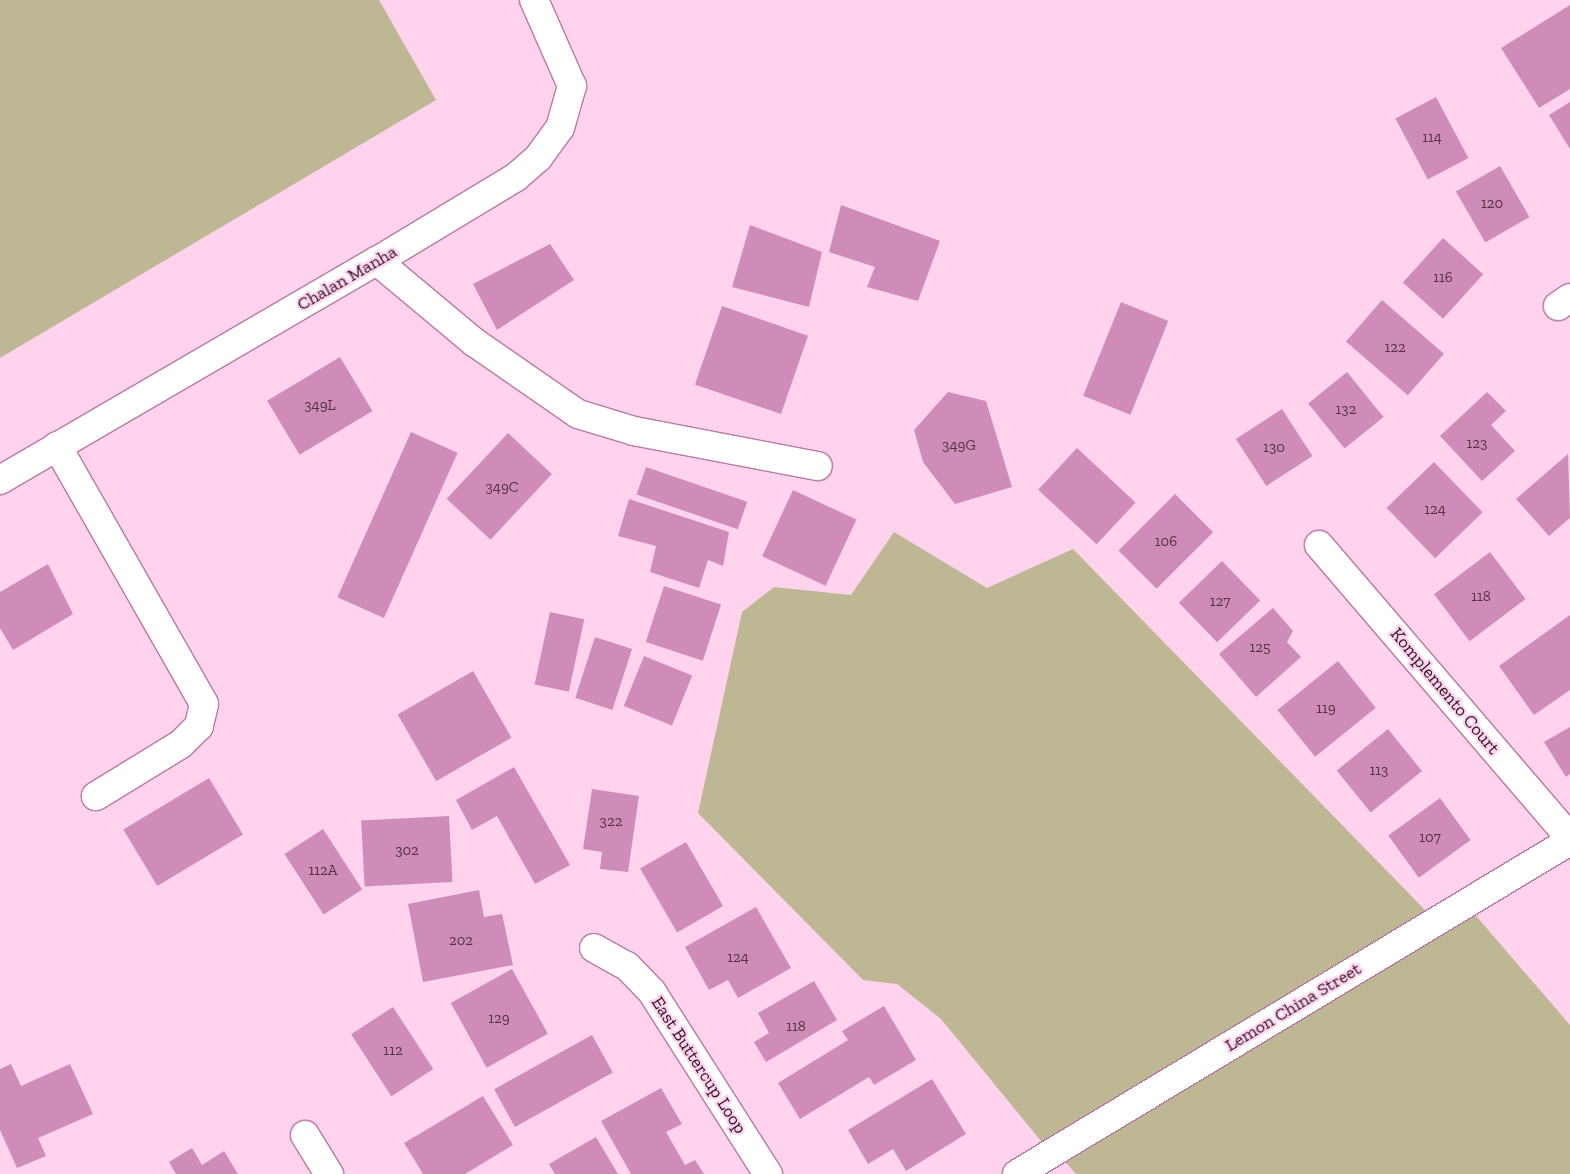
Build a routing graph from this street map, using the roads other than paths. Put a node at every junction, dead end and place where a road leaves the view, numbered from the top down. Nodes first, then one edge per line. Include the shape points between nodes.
1 (534, 0) edge
2 (377, 261) junction
3 (57, 446) junction
4 (818, 466) dead end
5 (0, 480) edge
6 (1319, 544) dead end
7 (96, 796) dead end
8 (1570, 839) edge
9 (594, 948) dead end
10 (305, 1135) dead end
11 (329, 1174) edge
12 (768, 1174) edge
13 (1017, 1174) edge

1 - 2 street, Chalan Manha via 572,86 560,128 538,158 516,177
2 - 3 street, Chalan Manha
2 - 4 street via 474,342 578,414 634,431
3 - 5 street, Chalan Manha
3 - 7 street via 204,704 199,726 181,744
6 - 8 street, Komplemento Court
8 - 13 street, Lemon China Street
9 - 12 street, East Buttercup Loop via 627,966 652,992
10 - 11 street

